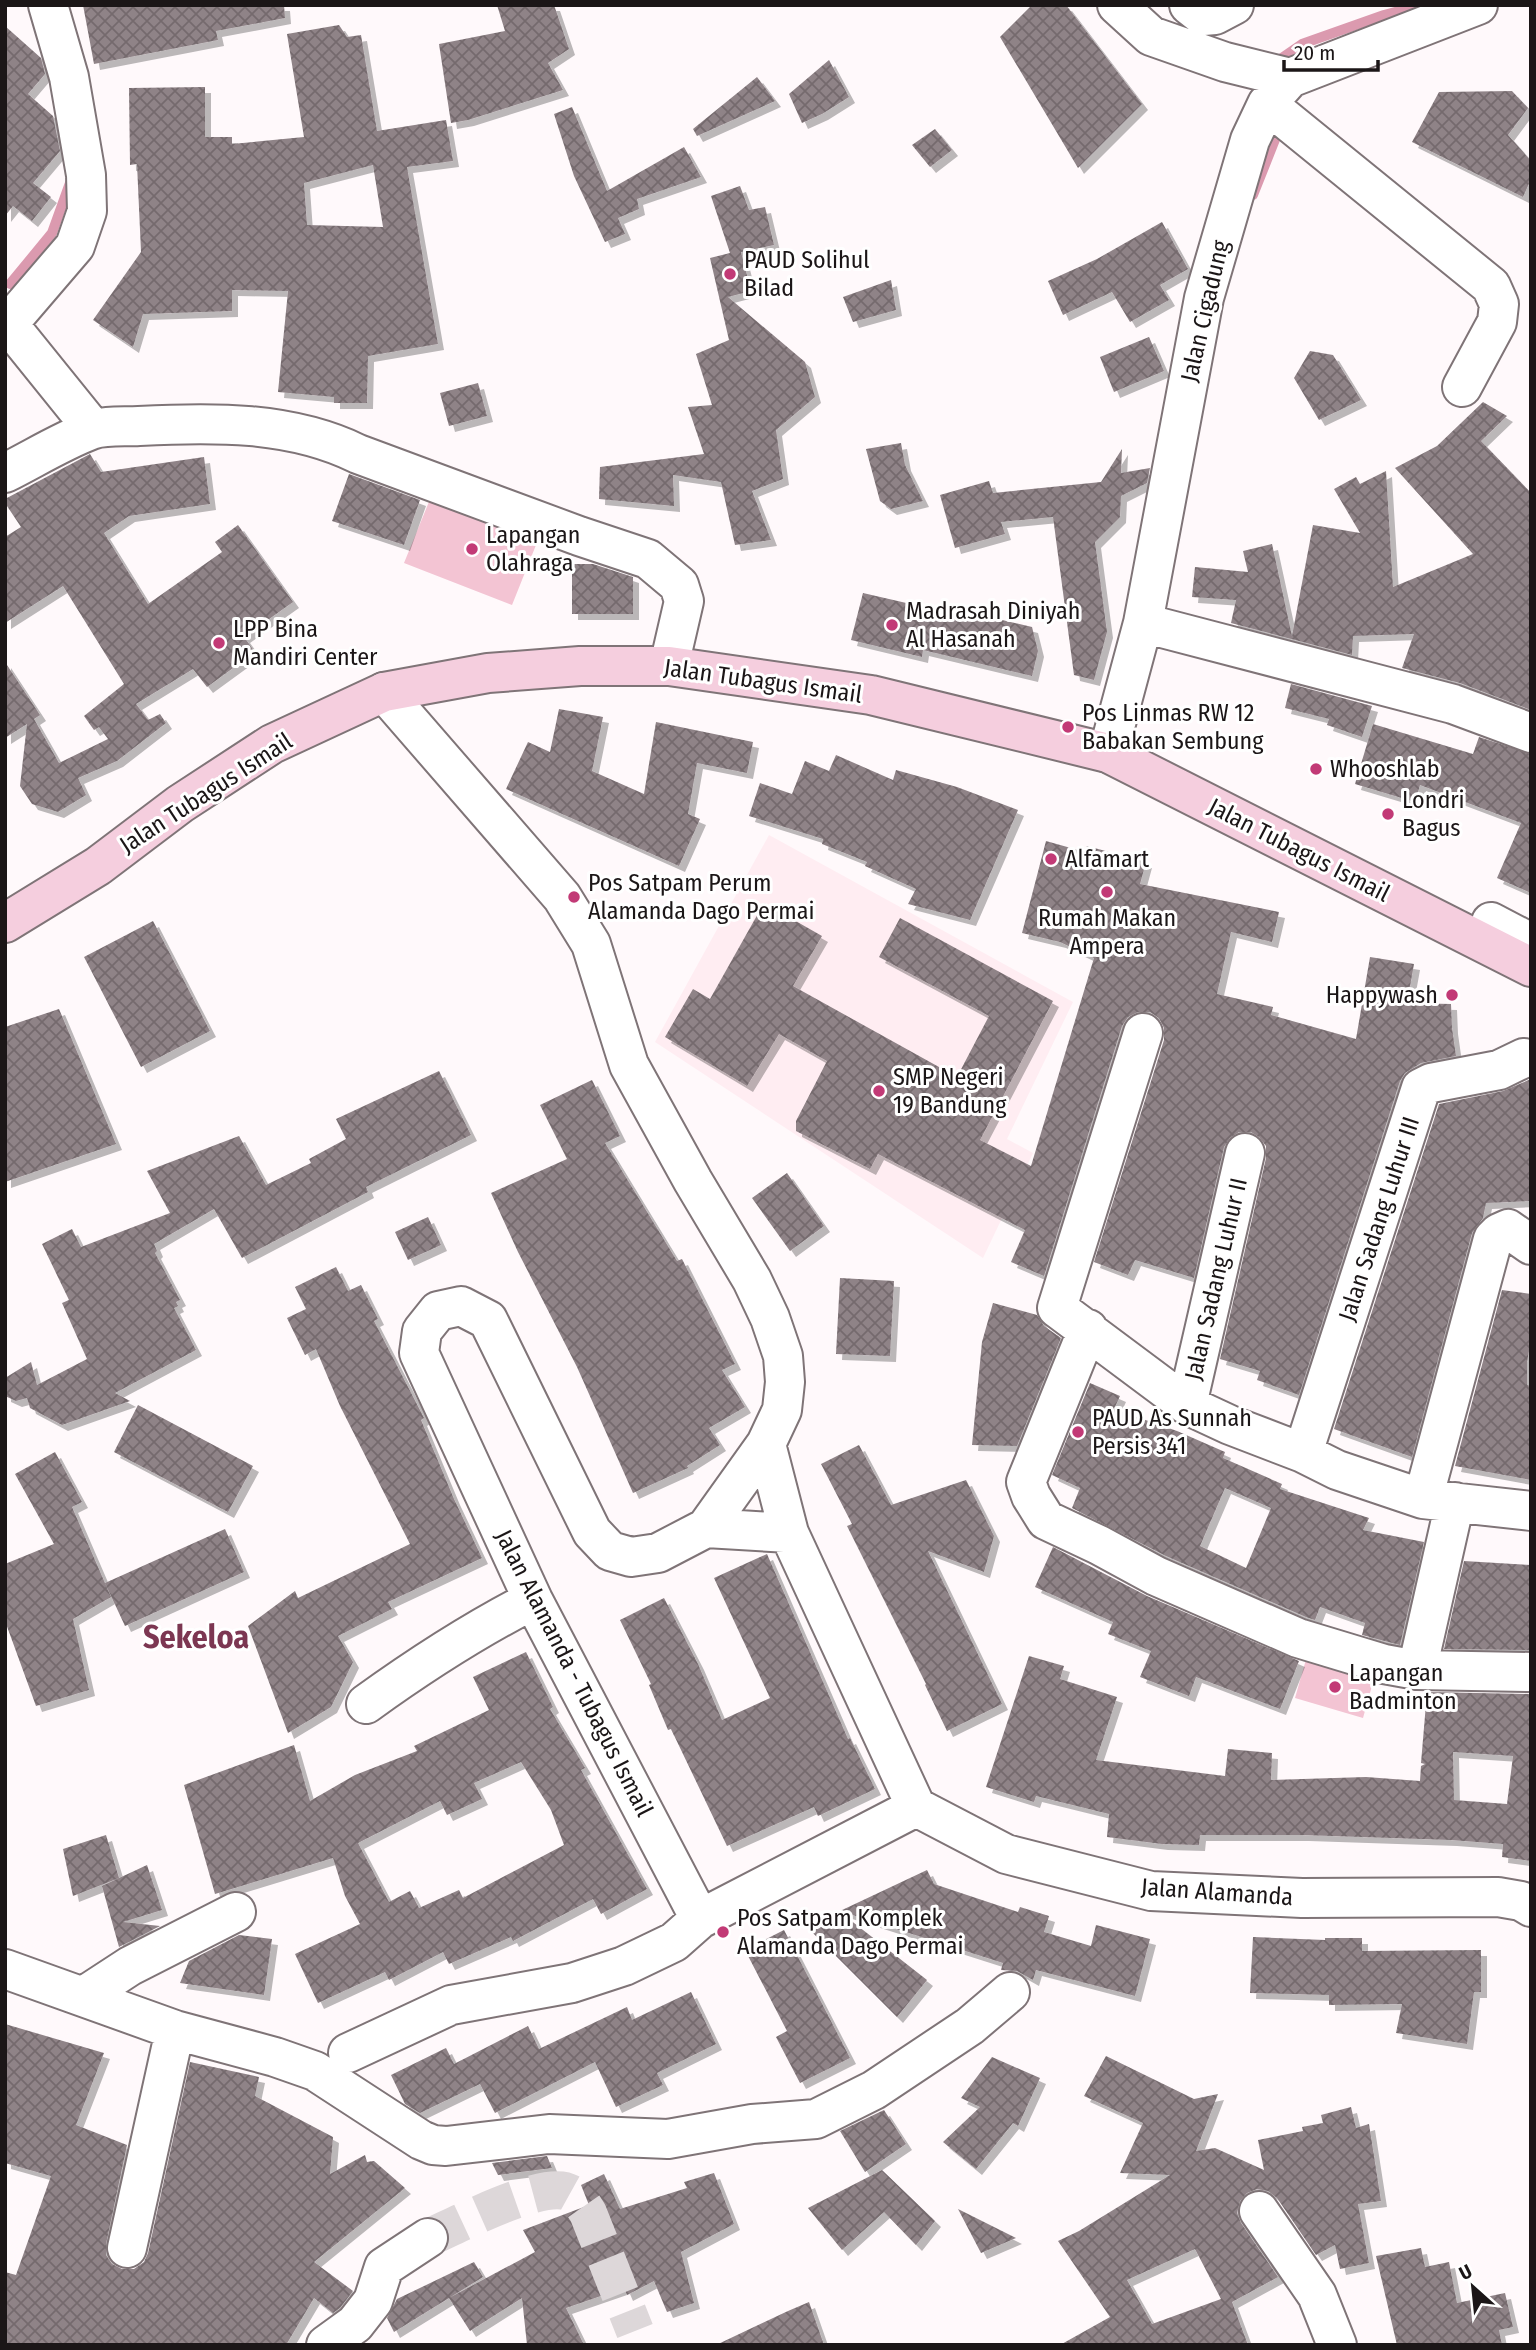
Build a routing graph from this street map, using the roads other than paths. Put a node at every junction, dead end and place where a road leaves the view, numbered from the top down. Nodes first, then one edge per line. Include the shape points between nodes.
1 (48, 5) edge
2 (1117, 5) edge
3 (1189, 5) edge
4 (1234, 5) edge
5 (1478, 5) edge
6 (1278, 91) junction
7 (7, 321) edge
8 (1462, 387) dead end
9 (93, 429) junction
10 (5, 473) edge
11 (1143, 623) junction
12 (669, 666) junction
13 (384, 692) junction
14 (1531, 733) edge
15 (1108, 753) junction
16 (1491, 922) dead end
17 (5, 923) edge
18 (1531, 943) edge
19 (1531, 967) edge
20 (1143, 1033) dead end
21 (1524, 1058) dead end
22 (1245, 1153) dead end
23 (1531, 1245) edge
24 (1072, 1319) junction
25 (1187, 1405) junction
26 (766, 1444) junction
27 (1303, 1453) junction
28 (1439, 1500) junction
29 (1531, 1511) edge
30 (706, 1528) junction
31 (789, 1533) junction
32 (534, 1600) junction
33 (1418, 1670) junction
34 (1531, 1672) edge
35 (366, 1704) dead end
36 (916, 1807) junction
37 (1531, 1907) edge
38 (236, 1912) dead end
39 (700, 1919) junction
40 (5, 1969) edge
41 (1010, 1992) dead end
42 (84, 1996) junction
43 (176, 2030) junction
44 (348, 2053) dead end
45 (1259, 2211) dead end
46 (428, 2238) tunnel mouth
47 (127, 2248) dead end
48 (326, 2345) edge
49 (1337, 2345) edge

1 - 7 street via 69,77 86,174 87,211 75,246
2 - 6 street via 1151,36 1225,62
3 - 4 street via 1203,16
5 - 6 street
6 - 8 street via 1491,286 1499,304 1497,323
6 - 11 street, Jalan Cigadung via 1250,140 1204,298
7 - 9 street
9 - 10 street
9 - 12 street via 252,426 298,433 648,559 679,585 684,601
11 - 14 street via 1453,704
11 - 15 street, Jalan Cigadung
12 - 13 main road, Jalan Tubagus Ismail via 488,673
12 - 15 main road, Jalan Tubagus Ismail via 871,695
13 - 17 main road, Jalan Tubagus Ismail via 272,744 180,804 98,866
13 - 26 street, Jalan Alamanda - Tubagus Ismail via 562,897 591,944 629,1065 752,1280 775,1331 785,1382 782,1410
15 - 19 main road, Jalan Tubagus Ismail
16 - 18 street
20 - 24 street
21 - 27 street, Jalan Sadang Luhur III via 1499,1070 1421,1088
22 - 25 street, Jalan Sadang Luhur II
23 - 28 street via 1508,1229 1493,1239
24 - 25 street
24 - 33 street via 1026,1482 1046,1520 1156,1576 1298,1639
25 - 27 street
26 - 30 street, Jalan Alamanda - Tubagus Ismail
26 - 31 street
27 - 28 street via 1337,1470
28 - 29 street
28 - 33 street
30 - 31 street
30 - 32 street, Jalan Alamanda - Tubagus Ismail via 658,1553 631,1557 610,1551 592,1532 488,1320 461,1306 439,1311 422,1331 419,1353
31 - 36 street
32 - 35 street via 439,1653
32 - 39 street, Jalan Alamanda - Tubagus Ismail
33 - 34 street
36 - 37 street, Jalan Alamanda via 1006,1854 1150,1891 1302,1898 1498,1897
36 - 39 street
38 - 42 street via 130,1966
39 - 44 street via 674,1942 624,1966 572,1983 451,2005
40 - 42 street
41 - 43 street via 970,2026 874,2090 816,2119 668,2138 549,2134 433,2145 315,2071
42 - 43 street
43 - 47 street
45 - 49 street via 1317,2295
46 - 48 street via 384,2267 373,2301 355,2323

